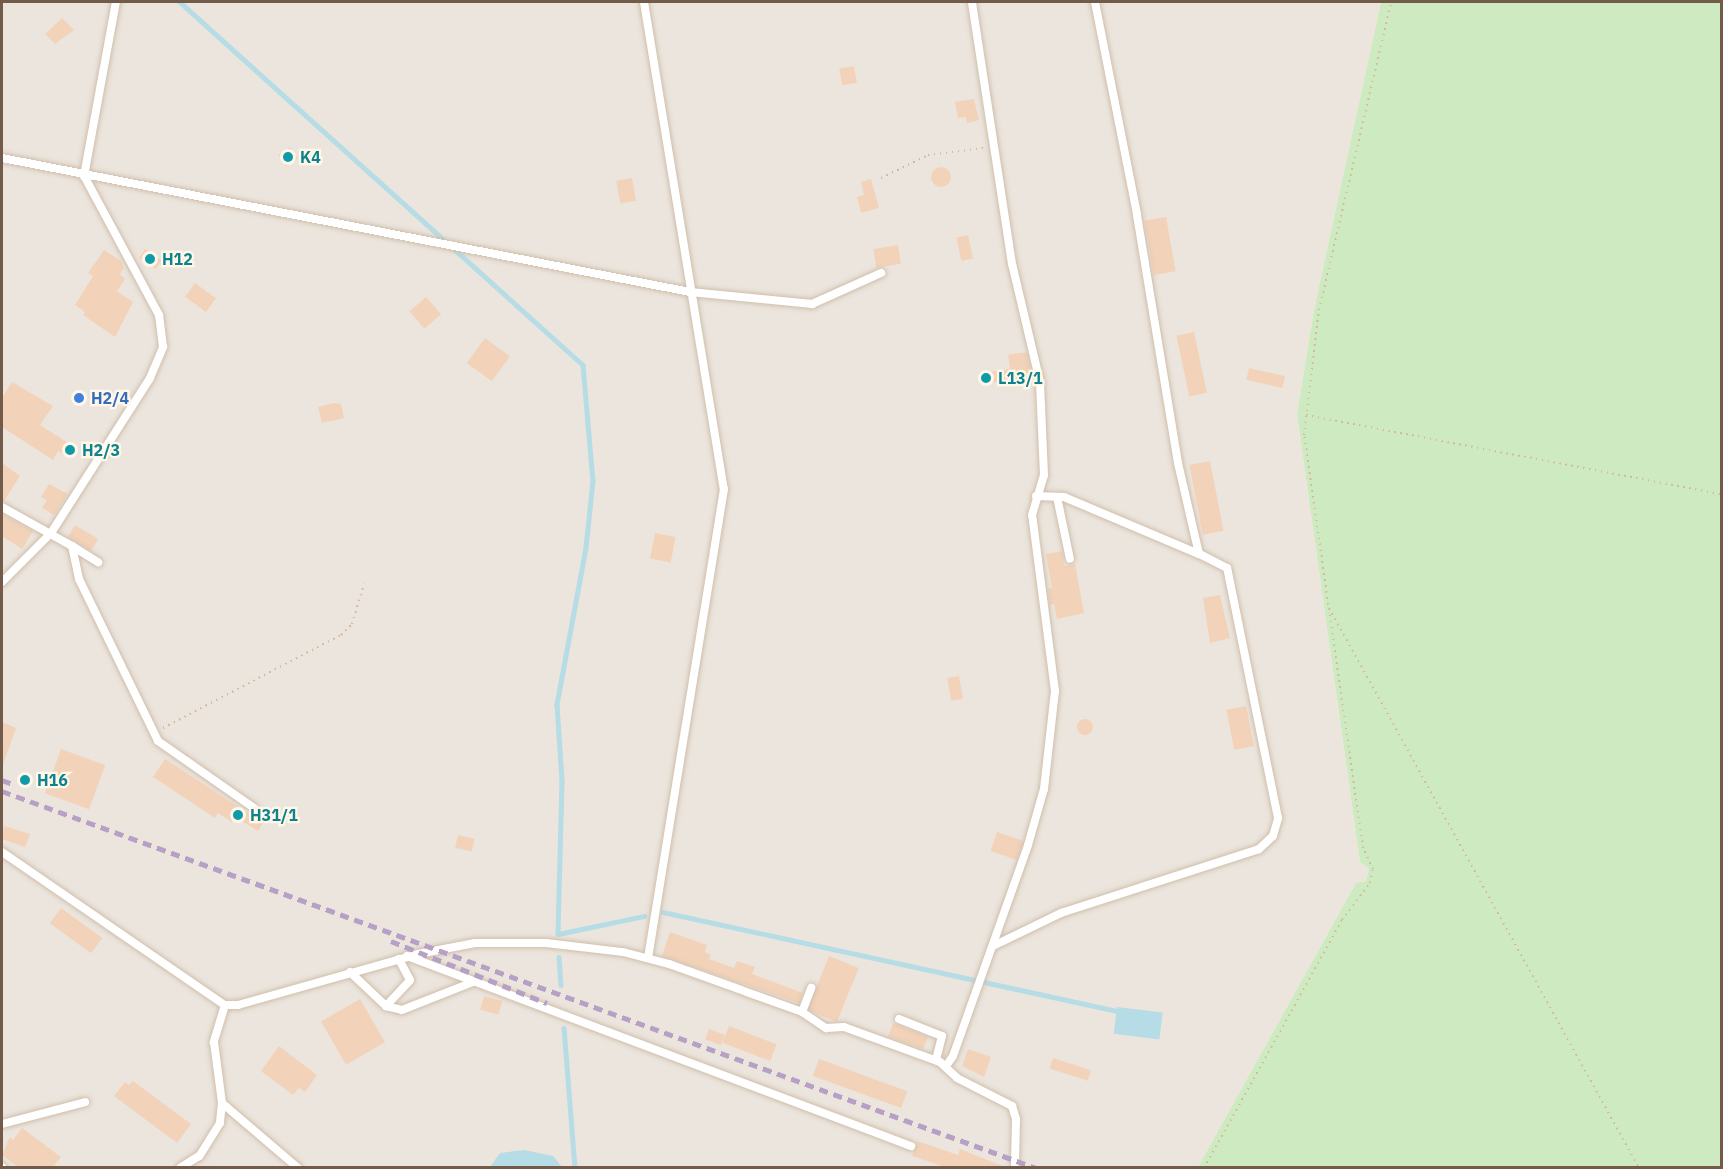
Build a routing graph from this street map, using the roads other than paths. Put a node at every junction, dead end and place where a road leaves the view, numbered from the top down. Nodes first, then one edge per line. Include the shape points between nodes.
1 (116, 2) edge
2 (644, 2) edge
3 (972, 2) edge
4 (1095, 2) edge
5 (2, 158) edge
6 (84, 176) junction
7 (881, 273) dead end
8 (690, 292) junction
9 (1036, 496) junction
10 (1057, 497) junction
11 (2, 507) edge
12 (51, 533) junction
13 (72, 546) junction
14 (1199, 554) junction
15 (1070, 559) dead end
16 (98, 562) dead end
17 (2, 582) edge
18 (254, 808) dead end
19 (2, 852) edge
20 (993, 946) junction
21 (403, 958) junction
22 (648, 958) junction
23 (350, 972) junction
24 (473, 982) junction
25 (811, 988) dead end
26 (225, 1005) junction
27 (386, 1006) junction
28 (802, 1012) junction
29 (898, 1019) dead end
30 (936, 1060) junction
31 (946, 1066) junction
32 (85, 1102) dead end
33 (222, 1103) junction
34 (2, 1124) edge
35 (911, 1146) dead end
36 (1015, 1164) dead end
37 (180, 1167) edge
38 (298, 1167) edge

1 - 6 lane
2 - 8 lane
3 - 9 lane via 1012,264 1040,382 1044,476
4 - 14 lane via 1137,214 1167,406
5 - 6 lane
6 - 8 lane
6 - 12 lane via 159,315 164,336 150,378
7 - 8 lane via 812,304
8 - 22 lane via 723,499
9 - 10 lane
9 - 20 lane via 1032,515 1055,691 1052,737 1044,789
10 - 14 lane
10 - 15 lane
11 - 12 lane
12 - 13 lane
12 - 17 lane
13 - 16 lane
13 - 18 lane via 79,579 153,733 166,749
14 - 20 lane via 1227,568 1278,818 1273,836 1259,849 1060,913
19 - 26 lane
20 - 31 lane
21 - 22 lane via 505,942 597,948
21 - 23 lane
21 - 24 lane
21 - 27 lane via 410,980
22 - 28 lane
23 - 26 lane via 238,1005
23 - 27 lane
24 - 27 lane via 402,1010
24 - 35 lane
25 - 28 lane
26 - 33 lane via 214,1042
28 - 30 lane via 826,1028 844,1027
29 - 30 lane via 942,1036
30 - 31 lane
31 - 36 lane via 957,1078 1011,1106 1016,1119
32 - 34 lane
33 - 37 lane via 220,1123 210,1143 199,1156
33 - 38 lane

